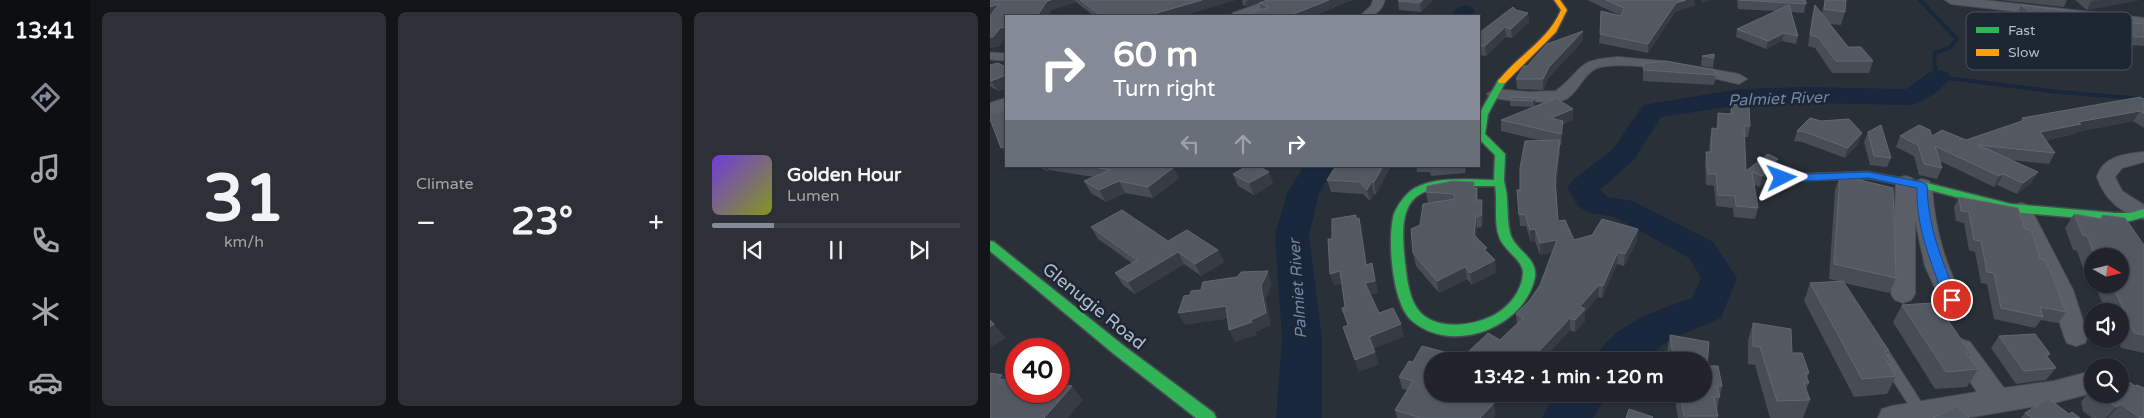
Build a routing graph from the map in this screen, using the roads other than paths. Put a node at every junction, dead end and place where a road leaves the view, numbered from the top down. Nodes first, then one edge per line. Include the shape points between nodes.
1 (1280, 0) edge
2 (1379, 0) edge
3 (1557, 0) edge
4 (1951, 0) edge
5 (2056, 12) edge
6 (1240, 15) edge
7 (1367, 15) edge
8 (990, 56) edge
9 (1005, 57) edge
10 (1739, 79) dead end
11 (1495, 94) junction
12 (1005, 103) edge
13 (990, 109) edge
14 (1480, 127) edge
15 (1480, 134) edge
16 (2144, 157) edge
17 (1782, 178) dead end
18 (1500, 183) junction
19 (1914, 184) junction
20 (2020, 209) junction
21 (2144, 213) edge
22 (2114, 217) junction
23 (2132, 238) edge
24 (990, 245) edge
25 (1903, 294) dead end
26 (2076, 336) dead end
27 (1873, 338) edge
28 (2084, 384) edge
29 (2041, 394) junction
30 (1998, 401) junction
31 (1965, 412) edge
32 (2063, 412) edge
33 (1921, 413) junction
34 (1208, 418) edge
35 (1892, 418) edge

1 - 6 street
2 - 7 street via 1376,8
3 - 11 street via 1564,10 1557,28 1525,57
4 - 5 street
8 - 9 lane
10 - 11 street via 1669,66 1610,63 1588,67 1560,96
11 - 14 street
12 - 13 street
15 - 18 street via 1503,159
16 - 21 street via 2119,162 2110,168 2106,177 2117,198
17 - 19 street via 1861,175
18 - 18 street via 1505,237 1528,268 1530,276 1520,300 1506,315 1483,327 1454,330 1425,324 1406,300 1396,249 1396,217 1401,206 1408,196 1425,186
19 - 20 street
19 - 25 street
19 - 30 street via 1951,319
20 - 22 street
20 - 26 street via 2061,290
21 - 22 street
22 - 23 street
24 - 34 street, Glenugie Road
27 - 33 lane
28 - 29 street
29 - 30 street
29 - 32 street
30 - 31 street
31 - 33 street
33 - 35 street

